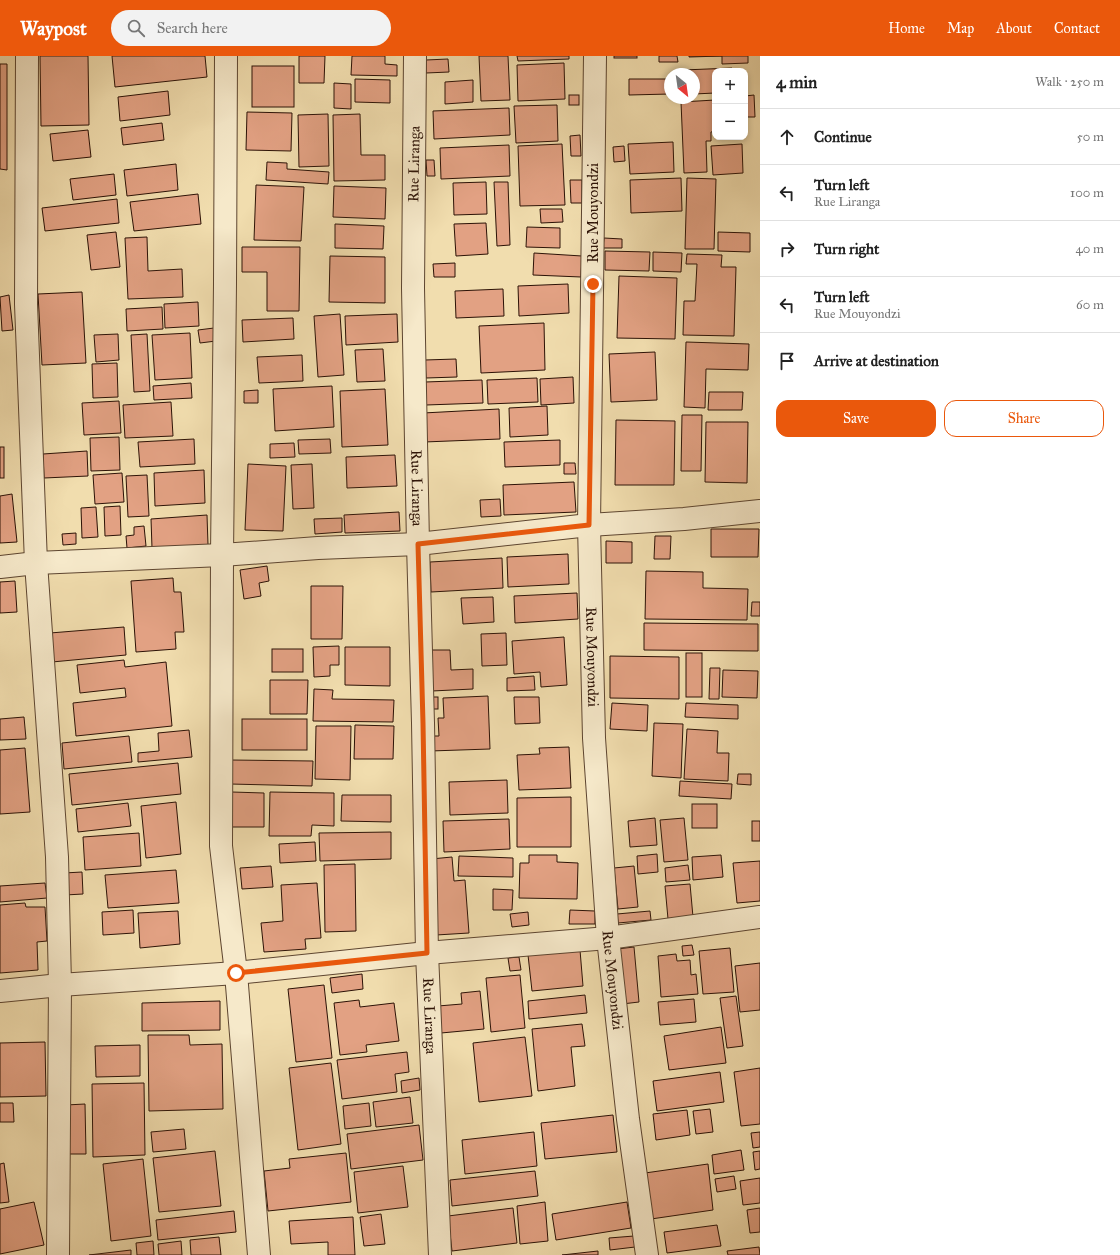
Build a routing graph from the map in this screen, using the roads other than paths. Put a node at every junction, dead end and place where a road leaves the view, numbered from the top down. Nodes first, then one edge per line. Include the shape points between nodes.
1 (27, 56) edge
2 (226, 56) edge
3 (415, 56) edge
4 (595, 56) edge
5 (760, 511) edge
6 (589, 525) junction
7 (418, 544) junction
8 (222, 555) junction
9 (36, 563) junction
10 (0, 567) edge
11 (760, 917) edge
12 (608, 938) junction
13 (427, 953) junction
14 (236, 973) junction
15 (60, 985) junction
16 (0, 991) edge
17 (58, 1255) edge
18 (260, 1255) edge
19 (440, 1255) edge
20 (647, 1255) edge

1 - 9 street via 26,304
2 - 8 street
3 - 7 street, Rue Liranga via 413,288
4 - 6 street, Rue Mouyondzi
5 - 6 street
6 - 7 street
6 - 12 street, Rue Mouyondzi via 594,738
7 - 8 street
7 - 13 street, Rue Liranga
8 - 9 street
8 - 14 street via 221,846
9 - 10 street
9 - 15 street via 57,857
11 - 12 street
12 - 13 street
12 - 20 street, Rue Mouyondzi via 628,1119
13 - 14 street
13 - 19 street, Rue Liranga
14 - 15 street
14 - 18 street
15 - 16 street
15 - 17 street

